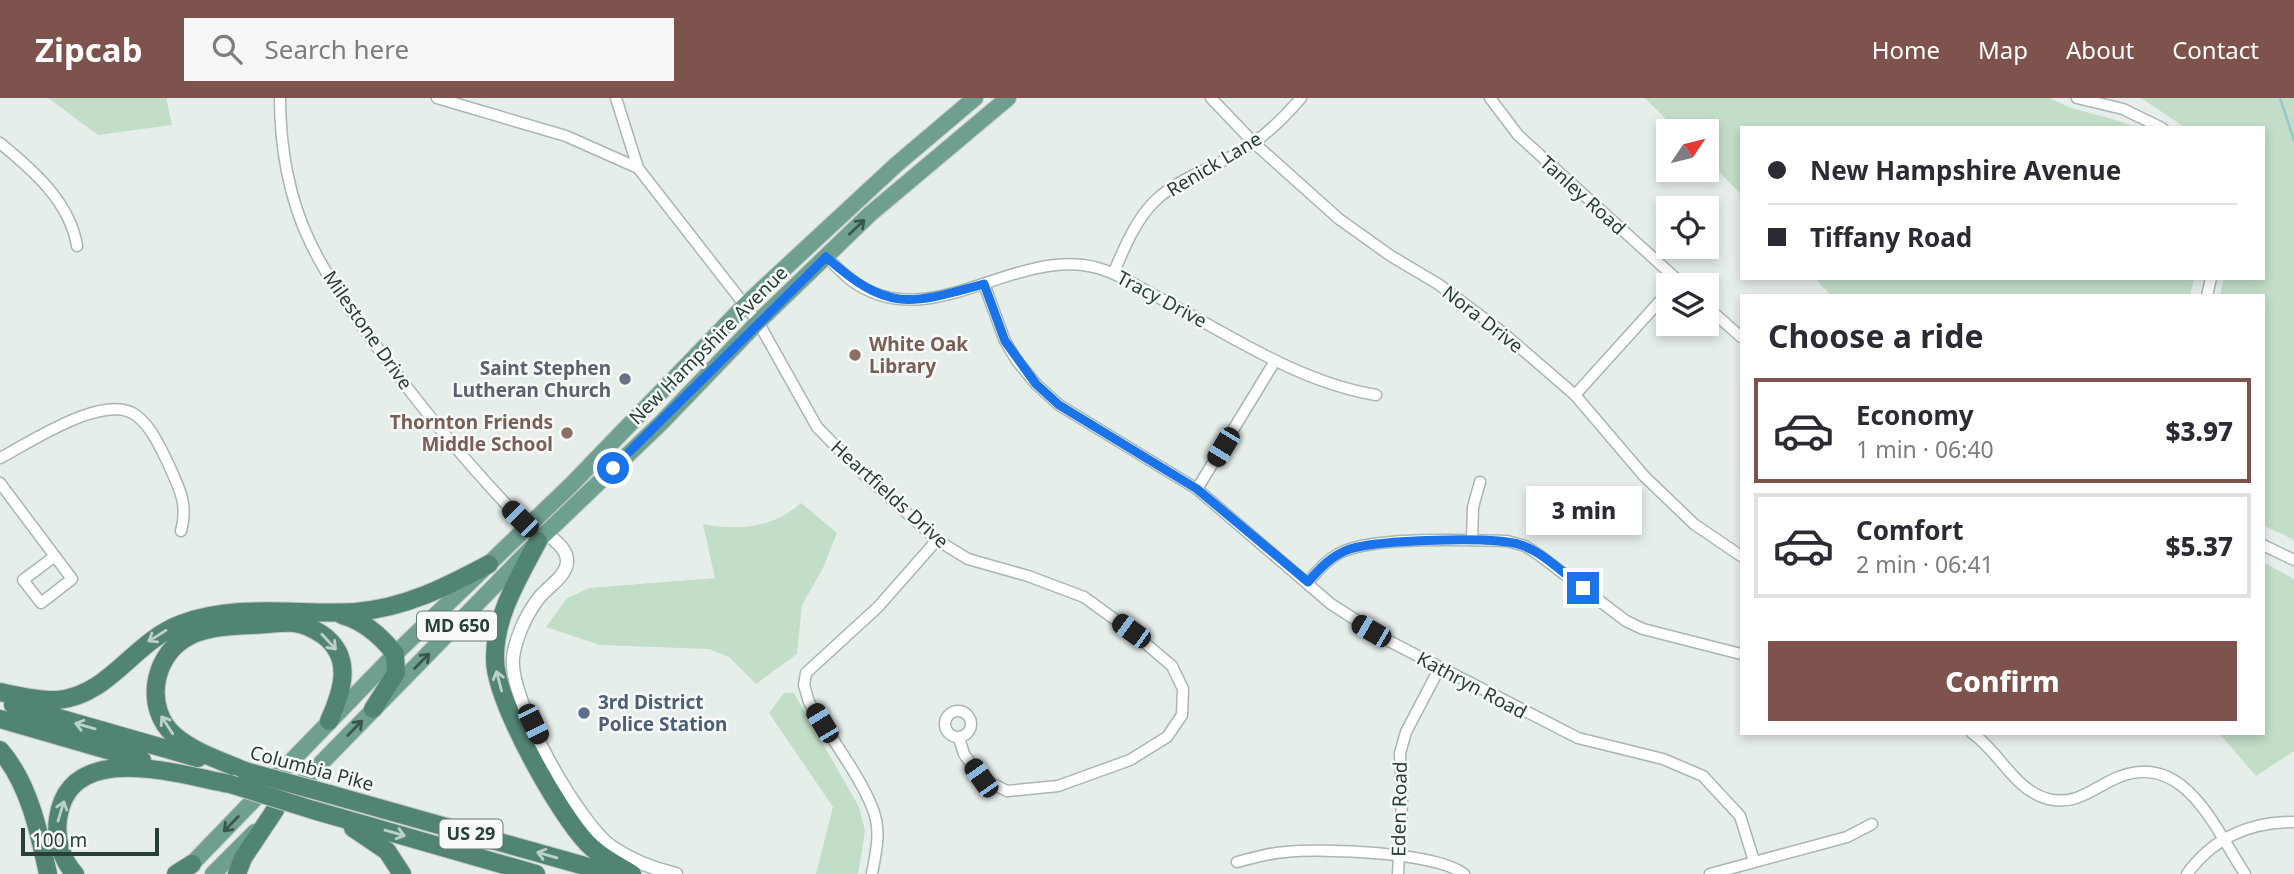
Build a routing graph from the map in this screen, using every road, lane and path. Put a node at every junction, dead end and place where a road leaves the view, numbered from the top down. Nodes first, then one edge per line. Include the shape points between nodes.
1 (280, 98) edge
2 (437, 98) edge
3 (616, 98) edge
4 (975, 98) edge
5 (1008, 98) edge
6 (1211, 98) edge
7 (1301, 98) edge
8 (1490, 98) edge
9 (2077, 98) edge
10 (2158, 126) edge
11 (1254, 142) junction
12 (0, 143) edge
13 (907, 155) junction
14 (638, 168) junction
15 (920, 171) junction
16 (77, 246) dead end
17 (826, 257) junction
18 (1114, 272) junction
19 (1666, 273) edge
20 (984, 284) junction
21 (745, 305) junction
22 (1656, 305) edge
23 (1719, 318) edge
24 (758, 322) junction
25 (1740, 336) edge
26 (1275, 361) junction
27 (1575, 395) junction
28 (1376, 396) dead end
29 (0, 457) edge
30 (0, 482) edge
31 (1480, 482) dead end
32 (1197, 489) junction
33 (181, 531) dead end
34 (537, 534) junction
35 (937, 540) junction
36 (1472, 540) junction
37 (2265, 546) edge
38 (1740, 555) edge
39 (55, 556) junction
40 (2294, 560) edge
41 (489, 564) junction
42 (1308, 582) junction
43 (328, 612) junction
44 (395, 654) junction
45 (1740, 654) edge
46 (1439, 669) junction
47 (0, 692) edge
48 (0, 701) edge
49 (373, 709) junction
50 (0, 719) edge
51 (329, 721) junction
52 (1974, 735) edge
53 (959, 738) dead end
54 (0, 750) edge
55 (245, 771) junction
56 (230, 784) junction
57 (275, 810) junction
58 (321, 812) junction
59 (2294, 822) edge
60 (1872, 824) dead end
61 (2222, 839) junction
62 (1399, 856) junction
63 (1754, 861) junction
64 (1237, 862) dead end
65 (187, 869) edge
66 (48, 874) edge
67 (75, 874) edge
68 (176, 874) edge
69 (213, 874) edge
70 (237, 874) edge
71 (402, 874) edge
72 (536, 874) edge
73 (613, 874) edge
74 (632, 874) edge
75 (676, 874) edge
76 (872, 874) edge
77 (1398, 874) edge
78 (1464, 874) edge
79 (1710, 874) edge
80 (2187, 874) edge
81 (2245, 874) edge

1 - 34 street, Milestone Drive via 286,166 310,242 340,294 476,475
2 - 14 street via 566,136
3 - 14 street
4 - 13 main road, New Hampshire Avenue
5 - 15 main road, New Hampshire Avenue / MD 650
6 - 11 street, Nora Drive
7 - 11 street, Renick Lane
8 - 19 street, Tanley Road via 1527,143
9 - 10 street via 2123,109
11 - 18 street, Renick Lane via 1156,200
11 - 27 street, Nora Drive via 1339,219 1470,308
12 - 16 street via 53,195 74,228
13 - 15 main road
13 - 21 main road, New Hampshire Avenue
14 - 21 street, Heartfields Drive
17 -> 15 main road, New Hampshire Avenue / MD 650
17 - 20 street, Tracy Drive via 856,284 902,302
17 - 24 main road, New Hampshire Avenue / MD 650
18 - 20 street, Tracy Drive via 1060,264
18 - 26 street, Tracy Drive
20 - 32 street, Kathryn Road via 1005,341 1036,384 1059,405
21 - 24 street, Heartfields Drive
21 - 34 main road, New Hampshire Avenue via 571,485 571,494
22 - 27 street
23 - 25 street
24 - 34 main road, New Hampshire Avenue / MD 650 via 661,423
24 - 35 street, Heartfields Drive via 817,427
26 - 28 street, Tracy Drive via 1332,386
26 - 32 street
27 - 38 street, Nora Drive via 1644,476 1694,524
29 - 33 street via 86,414 112,407 124,410 136,415 159,445 185,500
30 - 39 street
31 - 36 street via 1473,507
32 - 42 street, Kathryn Road
34 - 41 main road, New Hampshire Avenue / MD 650
49 -> 34 main road, New Hampshire Avenue / MD 650 via 472,611
74 -> 34 highway via 587,843 568,817 509,713 497,678 499,624
34 - 75 street, Milestone Drive via 566,552 568,563 539,597 520,633 513,658 522,702 577,809 593,830 632,860
35 - 53 street, Heartfields Drive via 968,559 1084,597 1172,666 1183,689 1182,715 1167,737 1130,760 1058,786 1007,791 981,778
35 - 76 street via 878,607 806,673 809,702 876,818
36 - 42 street via 1350,549 1323,565
36 - 45 street via 1525,546 1626,621
37 - 40 street
39 - 39 street via 72,579 41,603 23,580
41 - 43 highway via 413,601 356,612
41 - 44 main road, New Hampshire Avenue / MD 650
42 - 46 street, Kathryn Road via 1355,621
43 - 44 highway via 354,618
43 -> 47 highway via 212,616 160,632 85,693 56,700
44 - 49 highway via 396,673
44 - 51 main road, New Hampshire Avenue / MD 650
46 - 62 street, Eden Road via 1400,753
46 - 63 street, Kathryn Road via 1577,738 1663,759 1703,776 1740,816
55 -> 48 highway, Columbia Pike / US 29
57 -> 49 main road, New Hampshire Avenue / MD 650
50 - 56 highway, Columbia Pike / US 29
55 -> 51 highway via 201,752 165,725 156,694 159,667 186,638 246,626 296,623 314,628 337,650 344,671
51 -> 65 main road, New Hampshire Avenue / MD 650
52 - 61 street via 2023,787 2050,799 2078,799 2137,772 2162,774 2176,780 2198,801
54 - 66 highway via 28,800
73 -> 55 highway, Columbia Pike / US 29, bridge
56 - 58 highway, Columbia Pike / US 29, bridge
67 -> 56 highway via 61,850 59,815 63,802 90,774 129,766
57 - 69 main road, New Hampshire Avenue / MD 650
57 - 70 highway
58 - 71 highway via 368,836 387,851
58 -> 72 highway, Columbia Pike / US 29
59 - 61 street via 2257,825
60 - 63 street via 1838,839
61 - 80 street
61 - 81 street
62 - 64 street via 1315,850
62 - 77 street, Eden Road
62 - 78 street via 1436,861
63 - 79 street
65 - 68 highway

